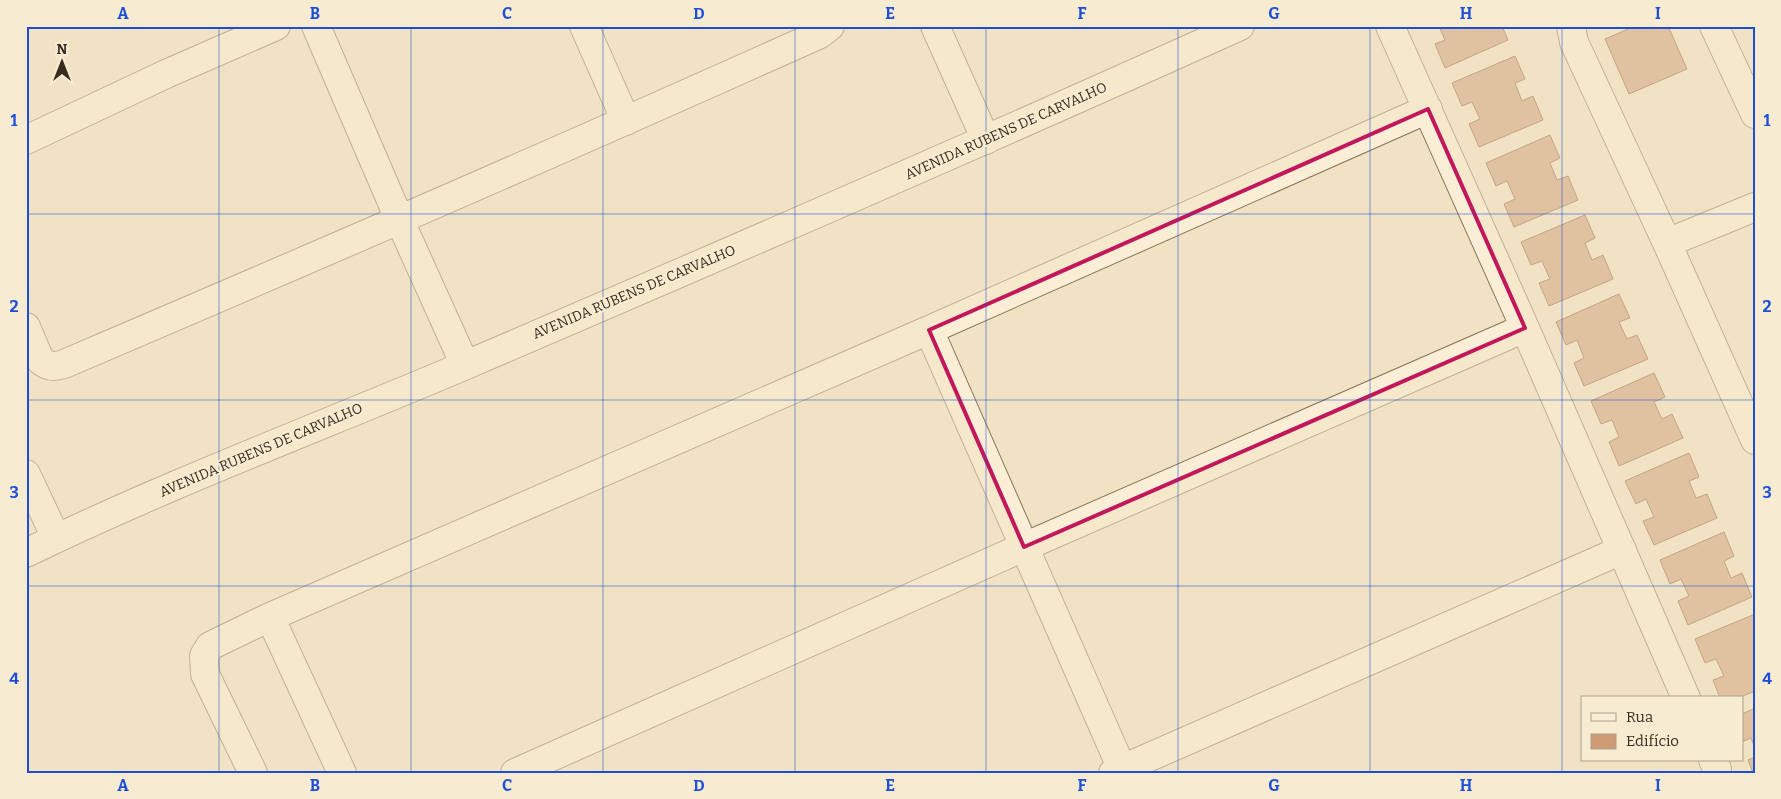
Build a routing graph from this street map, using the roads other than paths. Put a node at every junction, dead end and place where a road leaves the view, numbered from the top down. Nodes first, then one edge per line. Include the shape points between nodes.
1 (276, 26) edge
2 (316, 26) edge
3 (584, 26) edge
4 (830, 26) edge
5 (935, 26) edge
6 (1240, 26) edge
7 (1390, 26) edge
8 (1571, 26) edge
9 (1714, 26) edge
10 (1428, 109) junction
11 (1755, 114) edge
12 (626, 121) junction
13 (26, 140) edge
14 (986, 140) junction
15 (1755, 207) edge
16 (400, 221) junction
17 (1667, 243) junction
18 (26, 327) edge
19 (1525, 328) junction
20 (929, 330) junction
21 (465, 365) junction
22 (1755, 440) edge
23 (26, 474) edge
24 (56, 538) junction
25 (1024, 547) junction
26 (1622, 550) junction
27 (26, 553) edge
28 (270, 617) junction
29 (1685, 696) edge
30 (1117, 771) edge
31 (253, 773) edge
32 (342, 773) edge
33 (515, 773) edge

1 - 13 street
2 - 16 street
3 - 12 street
4 - 12 street via 820,34
5 - 14 street
6 - 14 street, AVENIDA RUBENS DE CARVALHO
7 - 10 street
8 - 17 street via 1574,42
9 - 11 street
10 - 19 street
10 - 20 street
12 - 16 street
14 - 21 street, AVENIDA RUBENS DE CARVALHO
15 - 17 street
16 - 18 street via 64,364 51,367 43,363
16 - 21 street
17 - 22 street
19 - 25 street
19 - 26 street
20 - 25 street
20 - 28 street
21 - 24 street, AVENIDA RUBENS DE CARVALHO
23 - 24 street
24 - 27 street, AVENIDA RUBENS DE CARVALHO
25 - 30 street
25 - 33 street
26 - 29 street
26 - 30 street
28 - 31 street via 210,646 204,656 205,674
28 - 32 street

